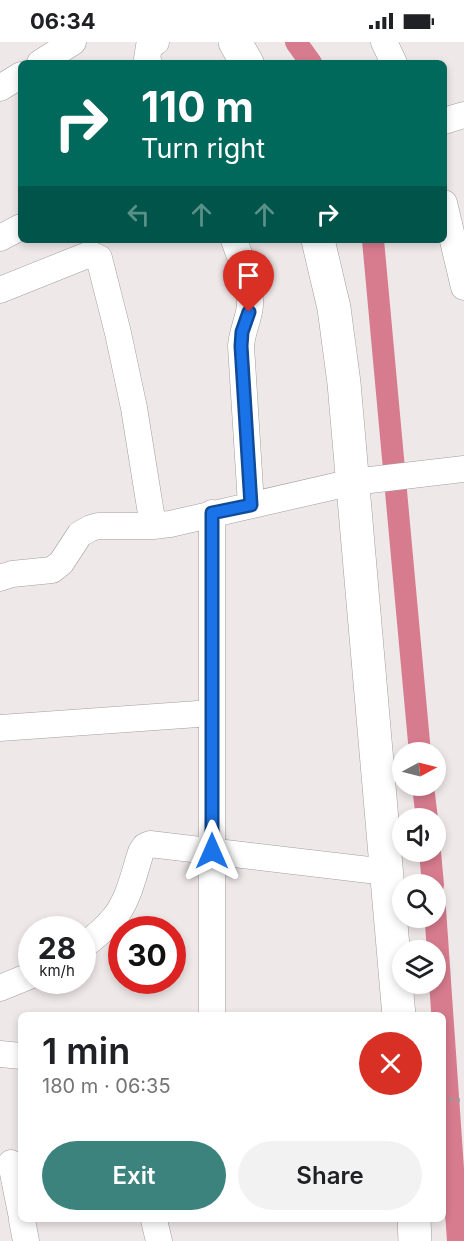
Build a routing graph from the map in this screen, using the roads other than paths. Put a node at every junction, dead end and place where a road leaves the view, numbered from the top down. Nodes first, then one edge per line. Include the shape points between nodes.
1 (73, 42) edge
2 (156, 42) edge
3 (235, 42) edge
4 (384, 42) edge
5 (45, 60) edge
6 (148, 60) edge
7 (244, 60) edge
8 (393, 60) edge
9 (18, 77) edge
10 (0, 88) edge
11 (464, 115) edge
12 (447, 120) edge
13 (447, 216) edge
14 (18, 229) edge
15 (0, 238) edge
16 (235, 243) edge
17 (319, 243) edge
18 (464, 287) edge
19 (0, 290) edge
20 (464, 469) edge
21 (366, 480) junction
22 (251, 505) junction
23 (212, 513) junction
24 (153, 526) junction
25 (0, 578) edge
26 (212, 713) junction
27 (0, 728) edge
28 (212, 851) junction
29 (386, 872) junction
30 (96, 936) edge
31 (18, 981) edge
32 (0, 988) edge
33 (212, 1012) edge
34 (399, 1012) edge
35 (0, 1054) edge
36 (18, 1056) edge
37 (11, 1163) dead end
38 (18, 1199) edge
39 (22, 1222) edge
40 (154, 1222) edge
41 (414, 1222) edge
42 (26, 1241) edge
43 (159, 1241) edge
44 (414, 1241) edge

1 - 5 street
2 - 6 street via 149,46
3 - 7 main road
4 - 8 street
9 - 10 street
11 - 12 street
13 - 18 street
14 - 15 street
16 - 22 street via 250,297 241,346
17 - 21 main road
19 - 24 street via 90,254 99,258 134,408
20 - 21 street
21 - 22 street
21 - 29 main road
22 - 23 street
23 - 24 street
23 - 26 street
24 - 25 street via 98,526 85,530 52,570
26 - 27 street
26 - 28 street
28 - 29 street
28 - 30 street via 146,845 121,908
28 - 33 street
29 - 34 main road
31 - 32 street
35 - 36 street
37 - 38 street
39 - 42 street
40 - 43 street
41 - 44 main road

